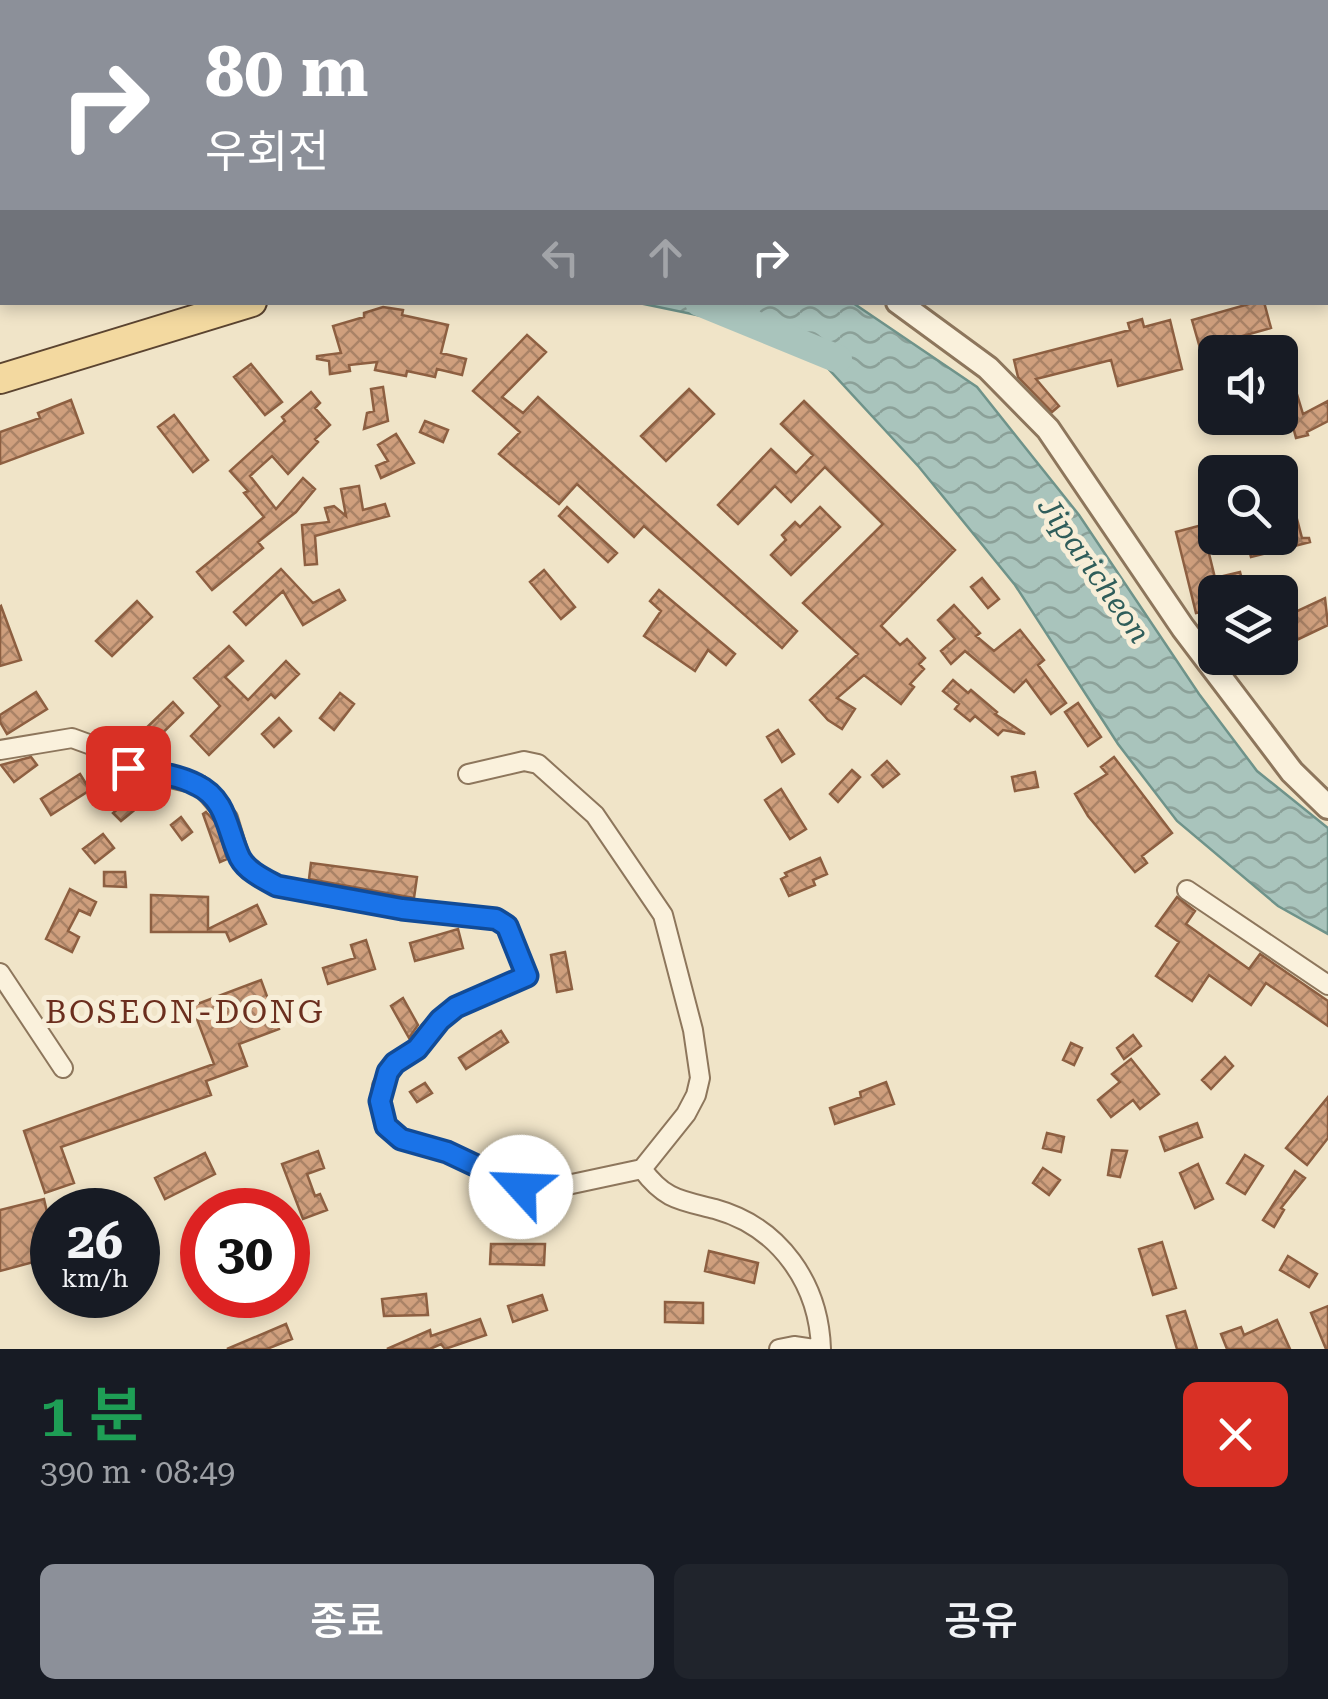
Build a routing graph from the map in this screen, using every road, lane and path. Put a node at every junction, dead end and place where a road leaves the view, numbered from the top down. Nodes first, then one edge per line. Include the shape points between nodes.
1 (242, 305) edge
2 (902, 305) edge
3 (0, 379) edge
4 (0, 750) edge
5 (468, 774) dead end
6 (1328, 807) edge
7 (1187, 890) dead end
8 (0, 973) edge
9 (1328, 986) edge
10 (63, 1068) dead end
11 (642, 1169) junction
12 (779, 1349) edge
13 (818, 1349) edge

1 - 3 main road
2 - 6 street via 988,368 1048,430 1183,628 1292,772
4 - 11 street via 72,738 128,768 200,785 228,818 241,861 277,886 496,919 507,926 527,976 456,1007 395,1063 382,1086 386,1126 401,1139 447,1152 521,1187 544,1190
5 - 11 street via 538,764 595,814 663,915 700,1078 686,1114
7 - 9 street
8 - 10 street
11 - 13 street via 675,1200 738,1219 780,1246 814,1299
12 - 13 street

